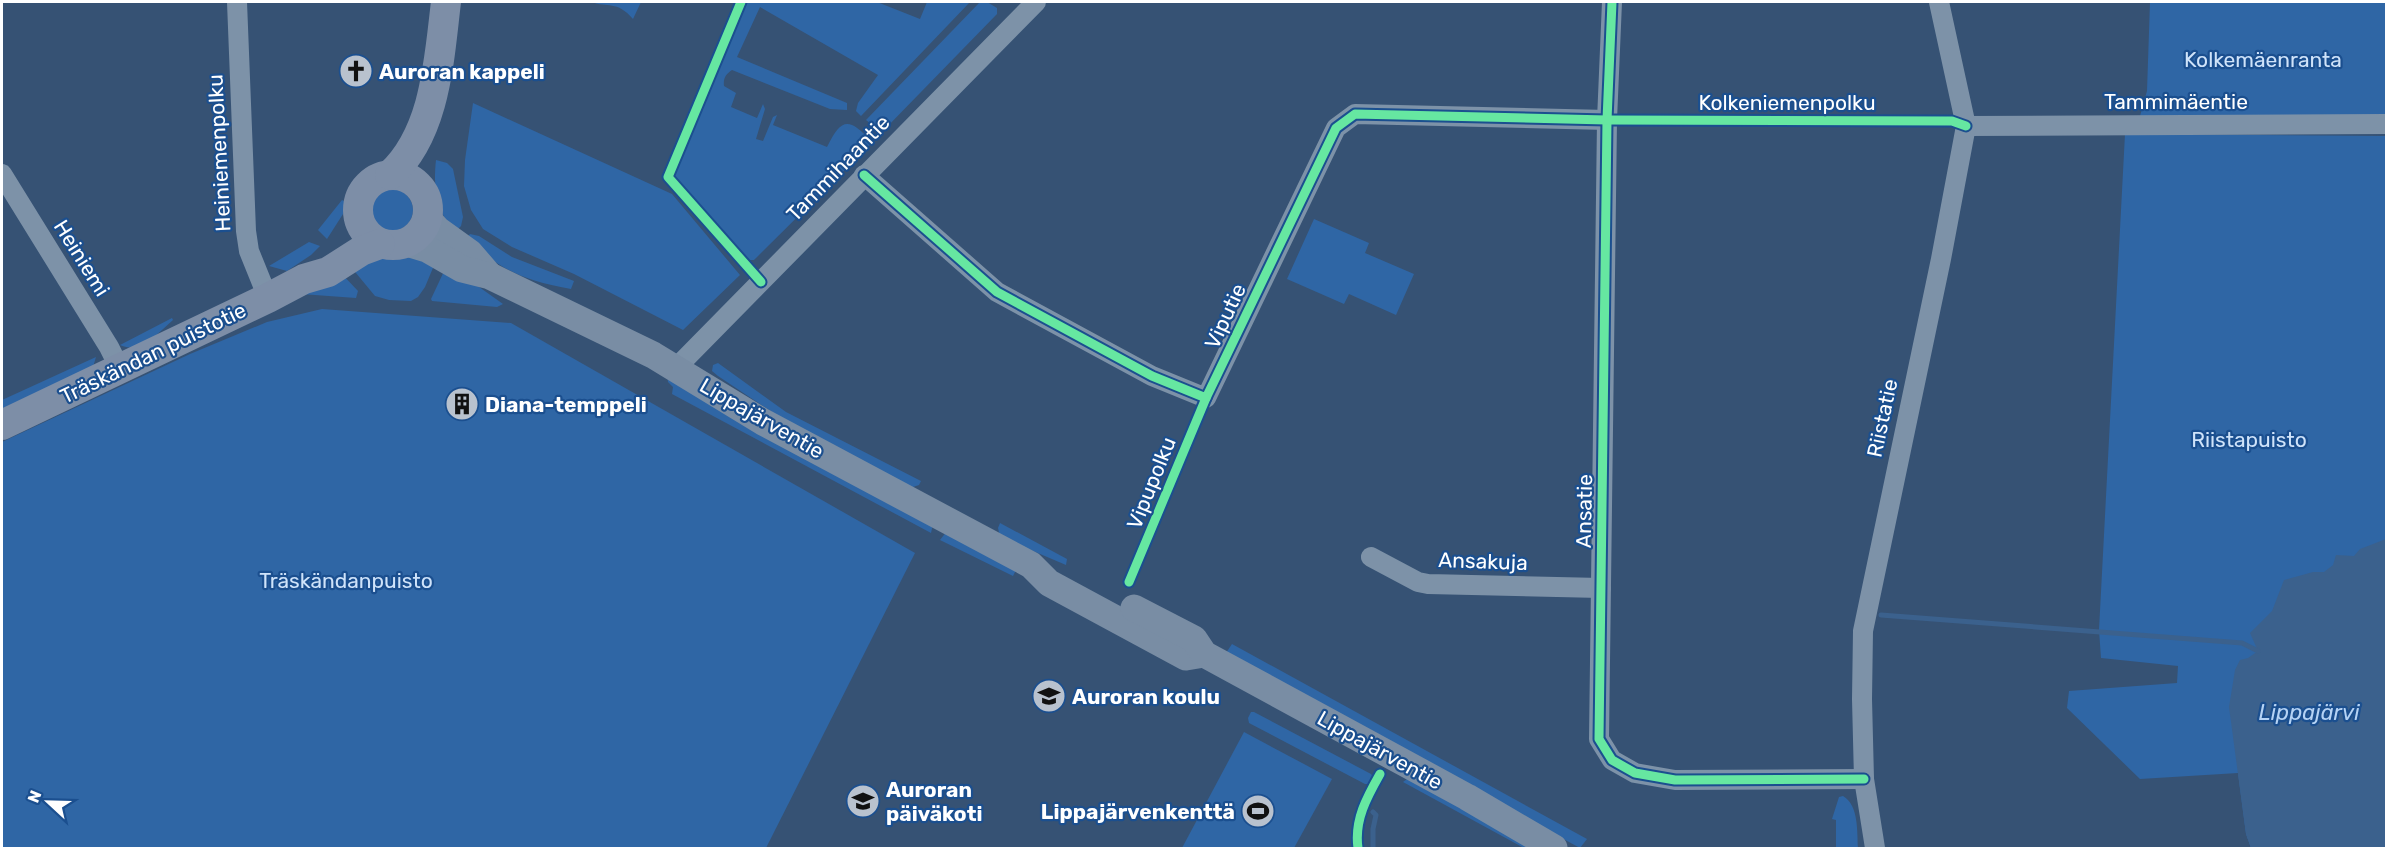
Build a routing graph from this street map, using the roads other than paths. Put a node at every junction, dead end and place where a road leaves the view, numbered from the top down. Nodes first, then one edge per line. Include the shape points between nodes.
1 (237, 2) edge
2 (446, 2) edge
3 (1036, 2) edge
4 (1612, 2) edge
5 (1939, 2) edge
6 (430, 106) junction
7 (1607, 120) junction
8 (2386, 124) edge
9 (1966, 126) junction
10 (2, 174) edge
11 (390, 175) junction
12 (864, 175) junction
13 (425, 205) junction
14 (357, 212) junction
15 (394, 243) junction
16 (490, 276) junction
17 (304, 279) junction
18 (268, 298) junction
19 (676, 368) junction
20 (120, 369) junction
21 (2, 425) edge
22 (1371, 557) dead end
23 (1601, 588) junction
24 (1864, 779) junction
25 (1554, 849) edge
26 (1875, 849) edge

1 - 18 street, Heiniemenpolku via 246,231 249,250
2 - 6 main road
3 - 12 street, Tammihaantie
4 - 7 street, Ansatie
5 - 9 street, Riistatie
6 - 11 main road via 408,154
6 - 13 main road via 433,135
7 - 12 street, Viputie via 1355,114 1336,128 1206,398 1152,376 997,292
7 - 23 street, Ansatie
8 - 9 street, Tammimäentie
9 - 24 street, Riistatie via 1863,631
10 - 20 street, Heiniemi
11 - 13 main road via 415,182
11 - 14 main road via 378,177 365,188
12 - 19 street, Tammihaantie
13 - 15 main road via 422,232
13 - 16 main road, Lippajärventie via 438,230 470,253
14 - 15 main road via 370,238
14 - 17 main road, Träskändan puistotie via 348,233 319,258
15 - 16 main road, Lippajärventie via 427,249 462,269
15 - 17 main road, Träskändan puistotie via 361,251 328,272
16 - 19 main road, Lippajärventie
17 - 18 main road, Träskändan puistotie
18 - 20 main road, Träskändan puistotie
19 - 25 main road, Lippajärventie via 763,422 1031,565 1056,568 1194,639 1204,654 1467,797
20 - 21 main road, Träskändan puistotie
22 - 23 street, Ansakuja via 1428,584
23 - 24 street, Ansatie via 1599,740 1612,760 1635,773 1675,780
24 - 26 street, Riistatie

